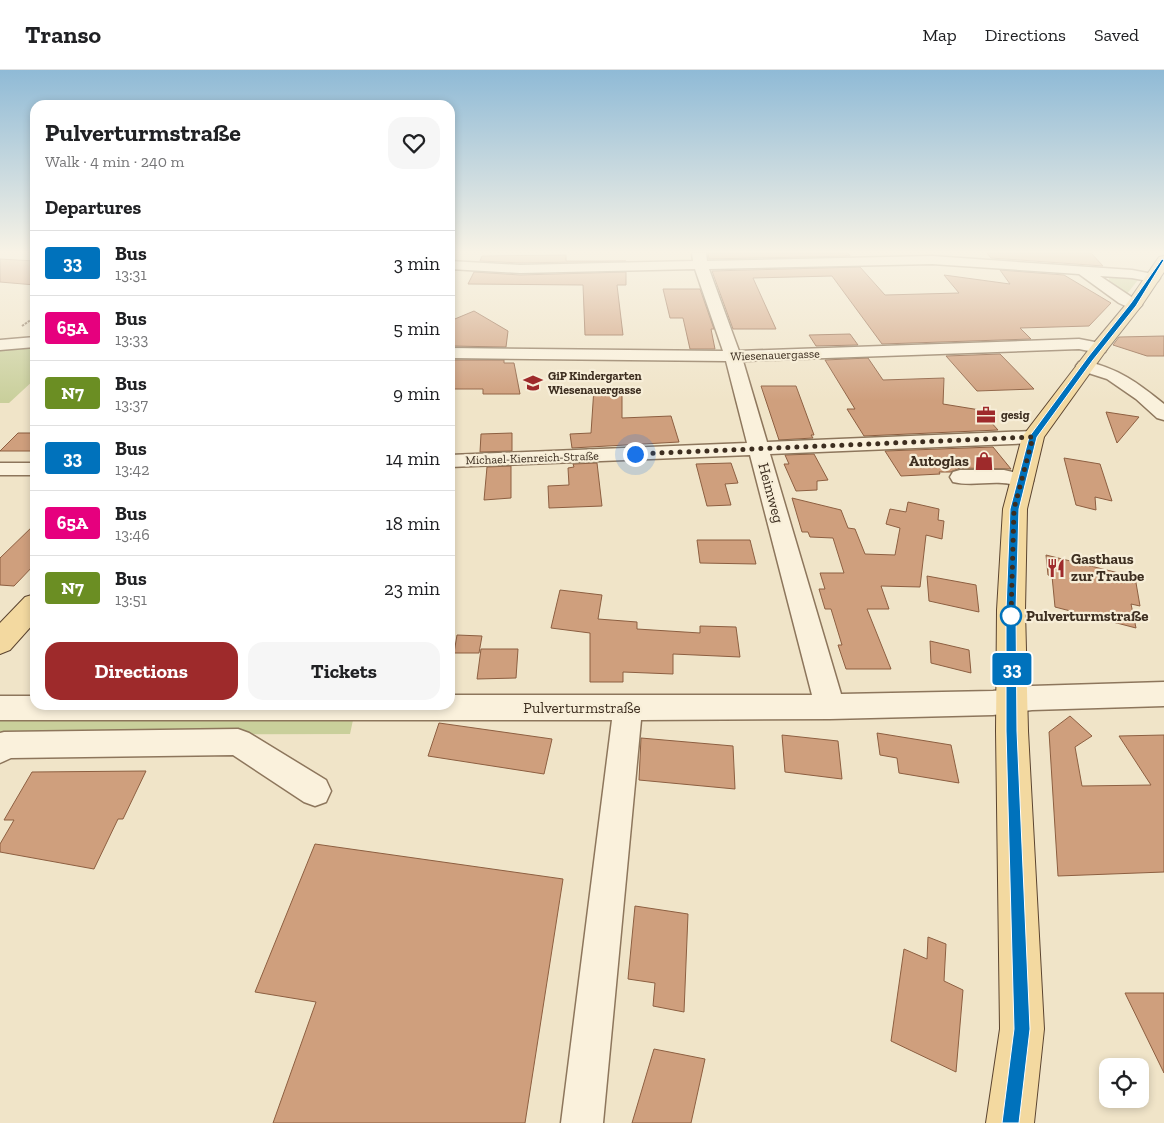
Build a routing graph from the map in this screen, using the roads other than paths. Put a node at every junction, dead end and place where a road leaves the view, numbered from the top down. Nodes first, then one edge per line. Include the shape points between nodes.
1 (714, 302) edge
2 (1128, 302) edge
3 (1136, 302) edge
4 (1134, 305) junction
5 (7, 330) edge
6 (30, 332) edge
7 (30, 342) edge
8 (0, 345) edge
9 (1099, 348) junction
10 (455, 353) edge
11 (733, 356) junction
12 (1085, 366) junction
13 (1164, 414) edge
14 (1033, 437) junction
15 (759, 449) junction
16 (455, 461) edge
17 (0, 469) edge
18 (30, 469) edge
19 (960, 477) dead end
20 (1022, 481) junction
21 (30, 609) edge
22 (0, 642) edge
23 (1164, 694) edge
24 (1013, 702) junction
25 (830, 706) junction
26 (0, 708) edge
27 (30, 708) edge
28 (455, 708) edge
29 (628, 708) junction
30 (0, 749) edge
31 (314, 791) dead end
32 (582, 1123) edge
33 (1010, 1123) edge

1 - 11 street, Heimweg
2 - 4 street
3 - 4 main road
4 - 9 main road
5 - 6 street
7 - 8 street
9 - 11 street, Wiesenauergasse via 1079,344
9 - 12 main road
10 - 11 street, Wiesenauergasse
11 - 15 street, Heimweg
12 - 13 street via 1113,375
12 - 14 main road
14 - 15 street, Michael-Kienreich-Straße
14 - 20 main road
15 - 16 street, Michael-Kienreich-Straße
15 - 25 street, Heimweg
17 - 18 street
19 - 20 street via 1004,476
20 - 24 main road via 1014,509
21 - 22 main road
23 - 24 street, Pulverturmstraße via 1032,698
24 - 25 street, Pulverturmstraße
24 - 33 main road via 1022,1029
25 - 29 street, Pulverturmstraße
26 - 27 street, Pulverturmstraße
28 - 29 street, Pulverturmstraße
29 - 32 street
30 - 31 street via 4,745 238,742

